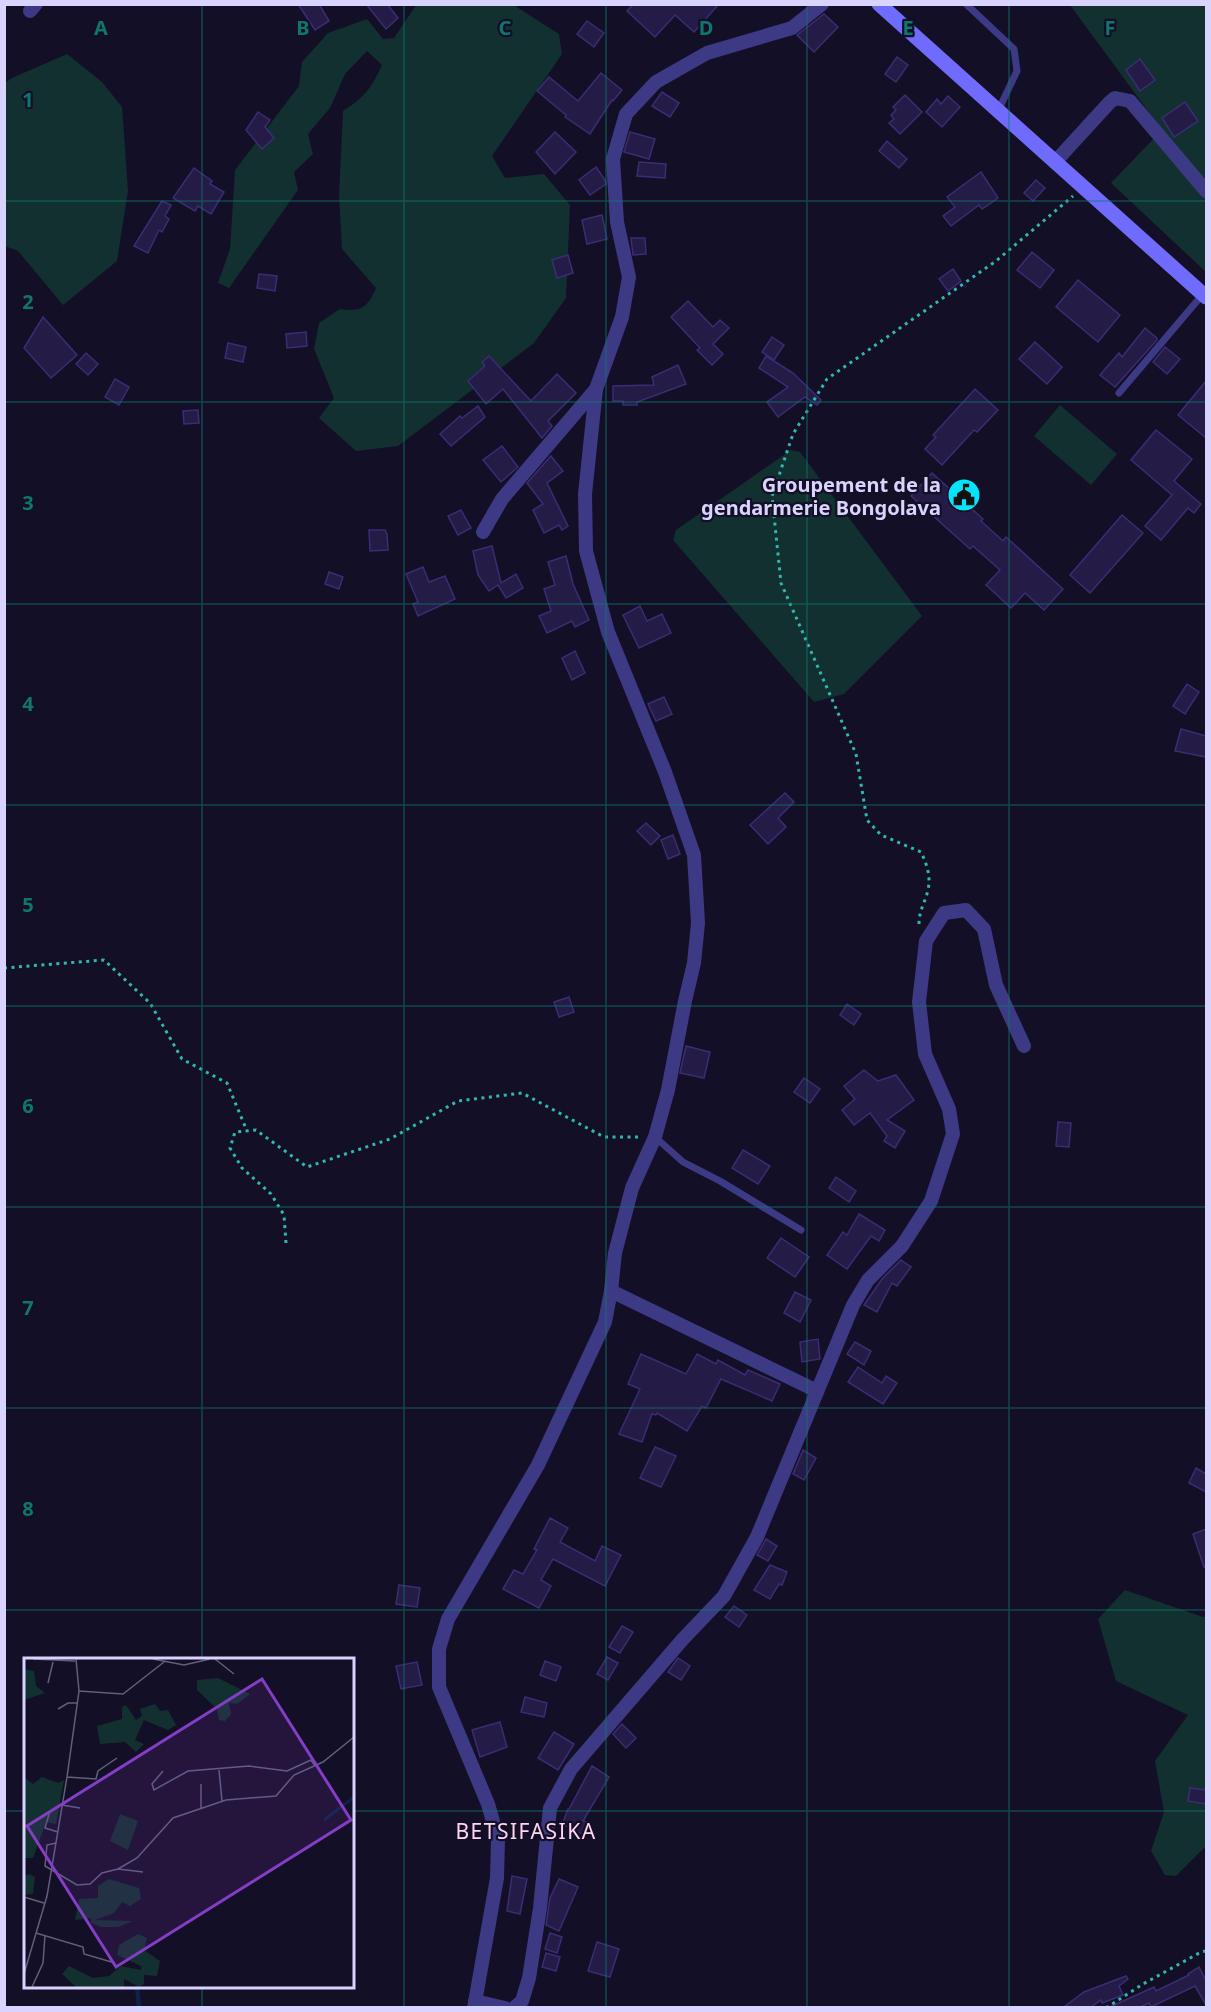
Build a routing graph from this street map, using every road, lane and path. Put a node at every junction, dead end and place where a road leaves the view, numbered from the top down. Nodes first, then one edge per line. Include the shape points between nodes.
1 (822, 4) edge
2 (879, 4) edge
3 (966, 4) edge
4 (998, 111) junction
5 (1056, 162) junction
6 (1084, 188) junction
7 (1206, 191) edge
8 (1205, 296) edge
9 (596, 389) junction
10 (1119, 393) dead end
11 (483, 532) dead end
12 (926, 942) junction
13 (4, 968) edge
14 (1024, 1046) dead end
15 (248, 1131) junction
16 (655, 1137) junction
17 (801, 1230) dead end
18 (286, 1243) dead end
19 (611, 1291) junction
20 (817, 1391) junction
21 (1206, 1951) edge
22 (474, 2004) edge
23 (505, 2007) edge
24 (514, 2007) edge
25 (1106, 2007) edge

1 - 9 street via 792,28 707,53 656,81 626,114 613,159 617,222 629,278 622,317
2 - 4 main road
3 - 4 lane via 1014,49 1017,71
4 - 5 main road
5 - 6 main road
5 - 7 street via 1108,103 1115,98 1131,101
6 - 8 main road
6 - 12 path via 996,261 827,379 793,434 772,496 781,583 856,754 867,820 882,835 921,852 929,869 928,891 919,913 920,933
8 - 10 lane
9 - 11 street via 502,499
9 - 16 street via 585,494 586,551 608,632 666,772 694,855 698,923 694,963
12 - 14 street via 944,913 966,910 984,929 996,985
12 - 20 street via 919,1002 925,1054 949,1109 953,1134 931,1201 902,1246 868,1280 853,1305
13 - 15 path via 104,960 150,1004 182,1059 227,1083
15 - 16 path via 256,1130 307,1167 390,1139 458,1101 522,1093 604,1137
15 - 18 path via 235,1132 230,1148 242,1168 271,1194 284,1215
16 - 17 lane via 683,1162
16 - 19 street via 632,1188 615,1253
19 - 20 street
19 - 22 street via 605,1322 538,1465 448,1619 439,1649 439,1687 488,1804 498,1839 497,1878
20 - 24 street via 757,1537 724,1596 571,1769 550,1808 529,1978 522,2001
21 - 25 path
22 - 23 street

